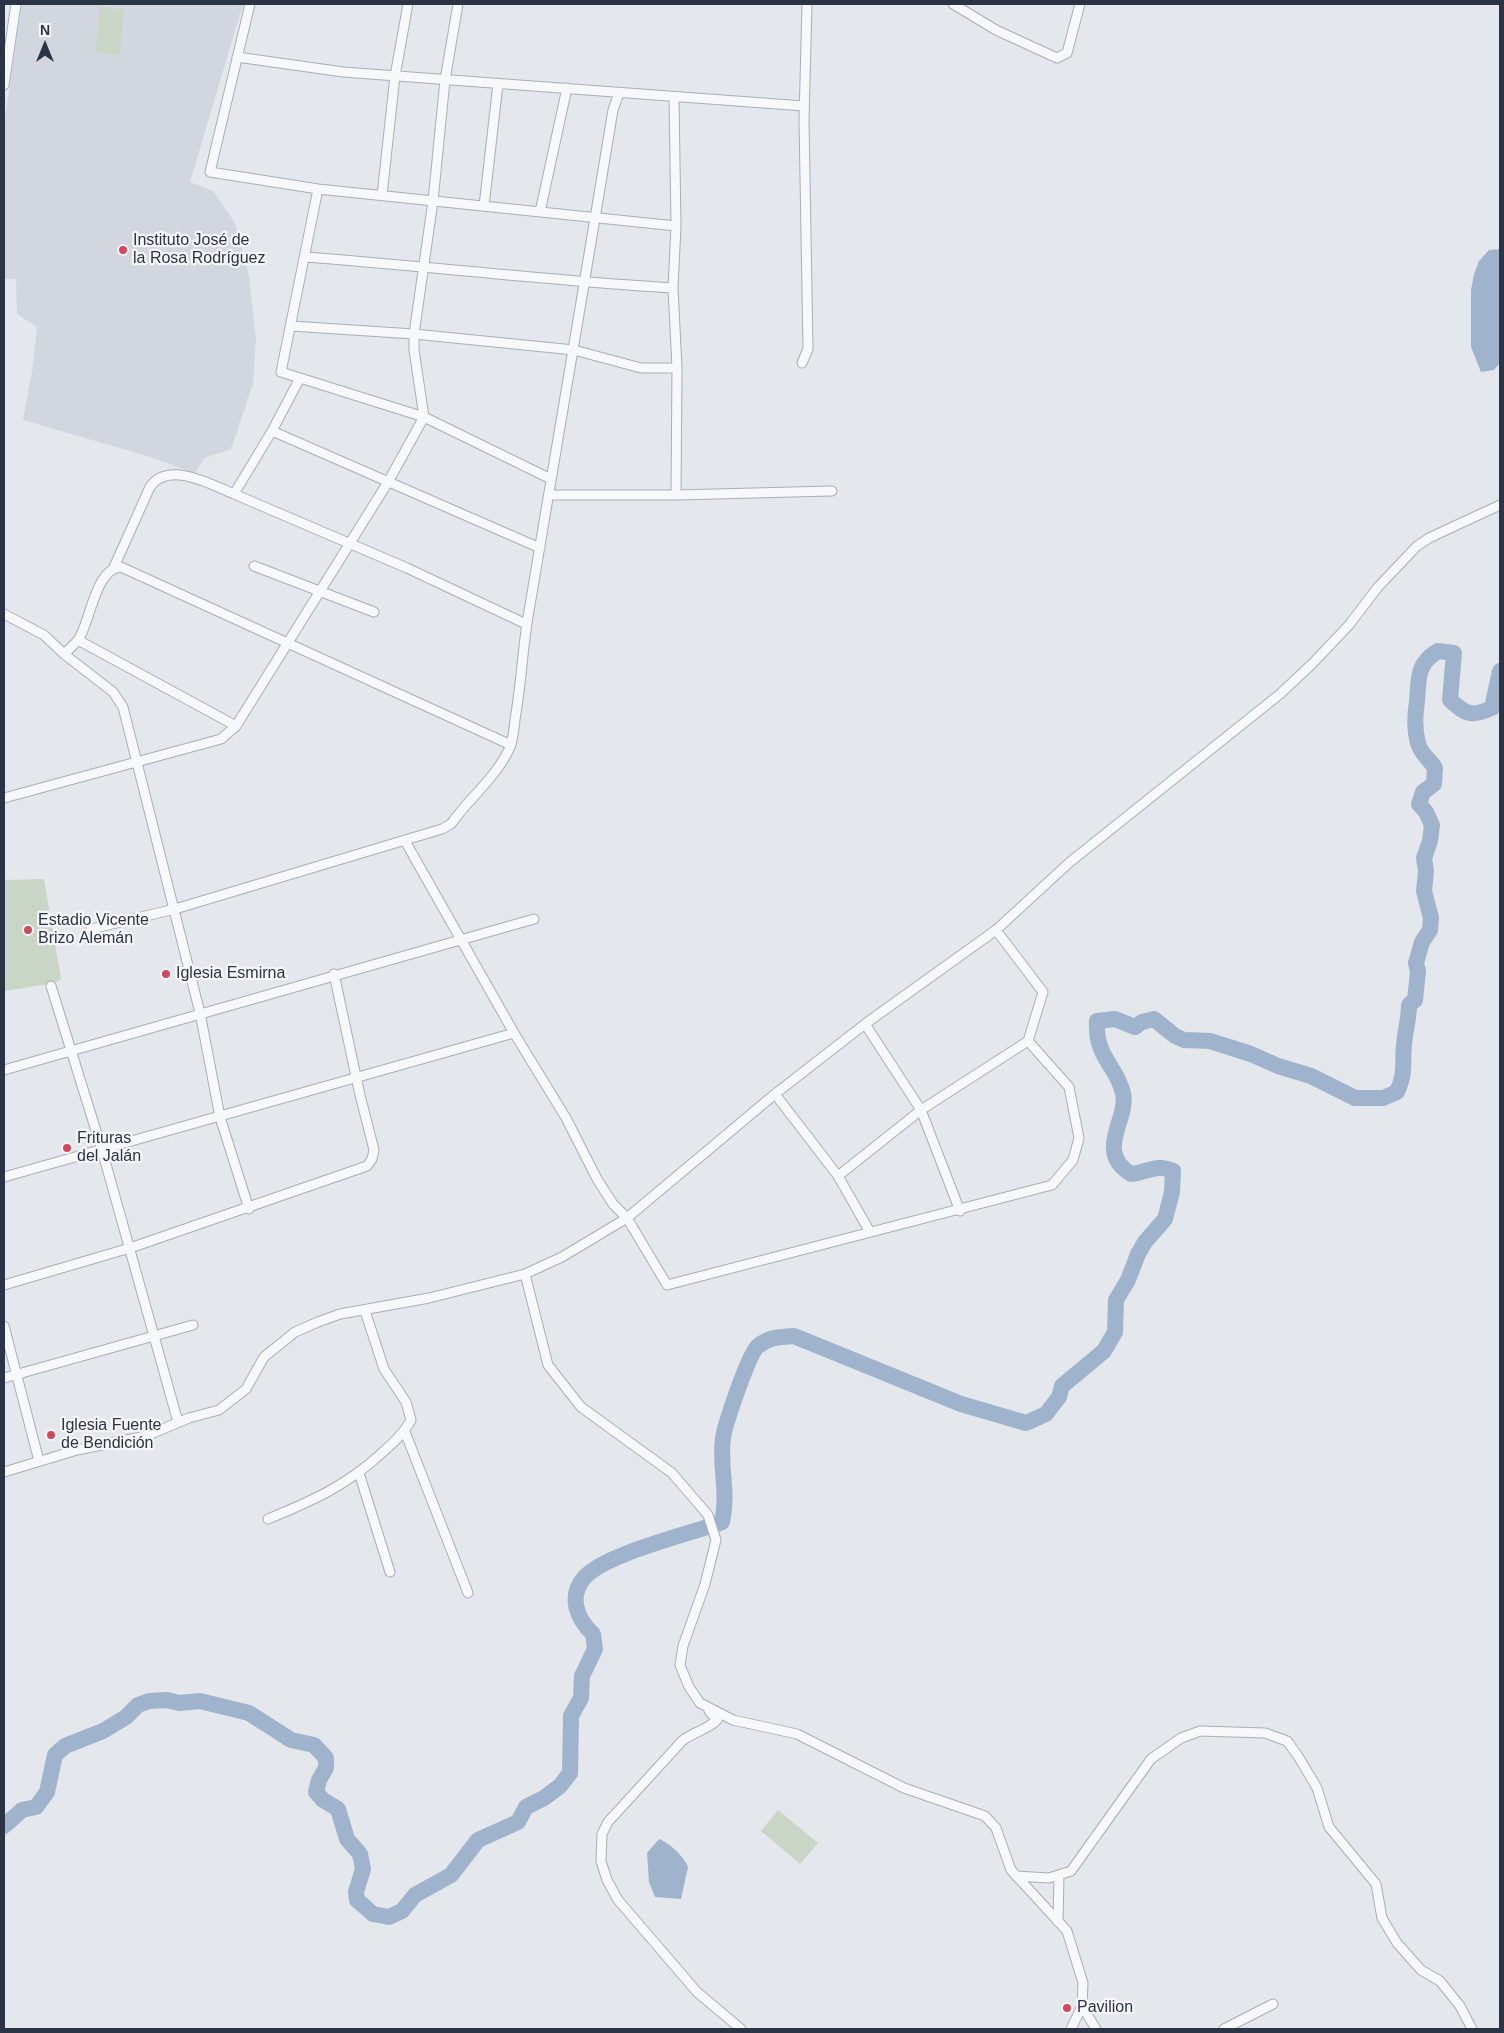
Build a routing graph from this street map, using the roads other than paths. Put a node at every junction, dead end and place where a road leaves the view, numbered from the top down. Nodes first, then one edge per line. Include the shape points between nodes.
1 (16, 4) edge
2 (250, 4) edge
3 (408, 4) edge
4 (458, 4) edge
5 (807, 4) edge
6 (953, 4) edge
7 (1080, 4) edge
8 (237, 57) junction
9 (395, 76) junction
10 (445, 80) junction
11 (498, 84) junction
12 (4, 85) edge
13 (567, 88) junction
14 (618, 93) junction
15 (674, 97) junction
16 (804, 106) junction
17 (318, 189) junction
18 (382, 196) junction
19 (433, 201) junction
20 (484, 206) junction
21 (540, 212) junction
22 (597, 218) junction
23 (676, 226) junction
24 (305, 257) junction
25 (424, 265) junction
26 (583, 283) junction
27 (673, 288) junction
28 (290, 326) junction
29 (414, 334) junction
30 (574, 350) junction
31 (802, 363) dead end
32 (677, 368) junction
33 (300, 378) junction
34 (424, 417) junction
35 (272, 431) junction
36 (551, 480) junction
37 (388, 482) junction
38 (832, 491) dead end
39 (234, 494) junction
40 (549, 495) junction
41 (676, 495) junction
42 (1500, 505) edge
43 (350, 543) junction
44 (540, 548) junction
45 (254, 566) dead end
46 (114, 567) junction
47 (320, 592) junction
48 (374, 612) dead end
49 (4, 614) edge
50 (526, 624) junction
51 (78, 640) junction
52 (288, 642) junction
53 (64, 654) junction
54 (236, 726) junction
55 (511, 745) junction
56 (138, 760) junction
57 (4, 798) edge
58 (405, 842) junction
59 (175, 909) junction
60 (534, 919) dead end
61 (91, 929) dead end
62 (996, 930) junction
63 (460, 940) junction
64 (334, 974) junction
65 (52, 986) dead end
66 (200, 1014) junction
67 (865, 1024) junction
68 (514, 1033) junction
69 (1028, 1041) junction
70 (70, 1051) junction
71 (4, 1070) edge
72 (356, 1078) junction
73 (775, 1094) junction
74 (921, 1110) junction
75 (220, 1117) junction
76 (102, 1150) junction
77 (838, 1176) junction
78 (4, 1177) edge
79 (248, 1209) junction
80 (960, 1210) junction
81 (627, 1218) junction
82 (870, 1232) junction
83 (130, 1248) junction
84 (525, 1274) junction
85 (4, 1284) edge
86 (365, 1311) junction
87 (192, 1325) dead end
88 (4, 1326) edge
89 (154, 1335) junction
90 (18, 1374) junction
91 (4, 1378) edge
92 (178, 1422) junction
93 (405, 1432) junction
94 (40, 1461) junction
95 (4, 1472) edge
96 (359, 1473) junction
97 (268, 1519) dead end
98 (390, 1572) dead end
99 (468, 1593) dead end
100 (700, 1703) junction
101 (1058, 1875) junction
102 (1016, 1876) junction
103 (1058, 1922) junction
104 (1273, 2004) dead end
105 (1082, 2006) junction
106 (741, 2029) edge
107 (1071, 2029) edge
108 (1096, 2029) edge
109 (1224, 2029) edge
110 (1472, 2029) edge

1 - 12 street
2 - 8 street
3 - 9 street
4 - 10 street
5 - 16 street
6 - 7 street via 1010,37 1057,58 1066,53
8 - 9 street
8 - 17 street via 210,172
9 - 10 street
9 - 18 street
10 - 11 street
10 - 19 street
11 - 13 street
11 - 20 street
13 - 14 street
13 - 21 street
14 - 15 street
14 - 22 street
15 - 16 street
15 - 23 street
16 - 31 street via 808,349
17 - 18 street
17 - 24 street
18 - 19 street
19 - 20 street
19 - 25 street
20 - 21 street
21 - 22 street
22 - 23 street
22 - 26 street
23 - 27 street
24 - 25 street
24 - 28 street
25 - 26 street
25 - 29 street
26 - 27 street
26 - 30 street
27 - 32 street
28 - 29 street
28 - 33 street via 281,370
29 - 30 street
29 - 34 street
30 - 32 street via 641,368
30 - 36 street
32 - 41 street
33 - 34 street
33 - 35 street
34 - 36 street
34 - 37 street
35 - 37 street
35 - 39 street
36 - 40 street
37 - 43 street
37 - 44 street
38 - 41 street
39 - 43 street
39 - 46 street via 191,478 158,477 150,487
40 - 41 street
40 - 44 street
42 - 62 street via 1417,546 1378,587 1349,625 1280,694 1070,862
43 - 47 street
43 - 50 street
44 - 50 street
45 - 47 street
46 - 51 street via 107,573 92,602
46 - 52 street via 121,567
47 - 48 street
47 - 52 street
49 - 53 street via 44,635
50 - 55 street
51 - 53 street
51 - 54 street
52 - 54 street
52 - 55 street
53 - 56 street via 120,701
54 - 56 street via 221,739
55 - 58 street via 492,776 451,824
56 - 57 street
56 - 59 street
58 - 59 street
58 - 63 street
59 - 61 street
59 - 66 street
60 - 63 street
62 - 67 street
62 - 69 street via 1043,992
63 - 64 street
63 - 68 street
64 - 66 street
64 - 72 street
65 - 70 street
66 - 70 street
66 - 75 street
67 - 73 street
67 - 74 street
68 - 72 street
68 - 81 street via 566,1118 601,1185
69 - 74 street
69 - 80 street via 1069,1087 1080,1138 1073,1160 1052,1185
70 - 71 street
70 - 76 street
72 - 75 street
72 - 79 street via 374,1150 370,1163 361,1170
73 - 77 street
73 - 81 street
74 - 77 street
74 - 80 street
75 - 76 street
75 - 79 street
76 - 78 street
76 - 83 street
77 - 82 street
79 - 83 street
80 - 82 street
81 - 82 street via 667,1285
81 - 84 street via 562,1257
83 - 85 street
83 - 89 street
84 - 86 street
84 - 100 street via 548,1365 581,1407 672,1473 708,1514 716,1540 680,1664
86 - 92 street via 340,1314 295,1332 264,1357 246,1389 232,1401 219,1410
86 - 93 street via 384,1369 410,1411 411,1420
87 - 89 street
88 - 90 street
89 - 90 street
89 - 92 street
90 - 91 street
90 - 94 street
92 - 94 street via 146,1436
93 - 96 street
93 - 99 street
94 - 95 street
96 - 97 street via 324,1495
96 - 98 street
100 - 102 street via 733,1720 797,1734 904,1788 985,1816 996,1828
100 - 106 street via 717,1720 682,1741 608,1822 602,1834 601,1861 606,1880 618,1900 697,1992
101 - 102 street via 1049,1878
101 - 103 street
101 - 110 street via 1071,1871 1151,1760 1181,1738 1200,1731 1265,1732 1287,1741 1298,1756 1317,1788 1329,1827 1376,1884 1382,1918 1397,1943 1421,1970 1440,1981 1460,2006
102 - 103 street
103 - 105 street via 1067,1931 1083,1983
104 - 109 street
105 - 107 street
105 - 108 street

